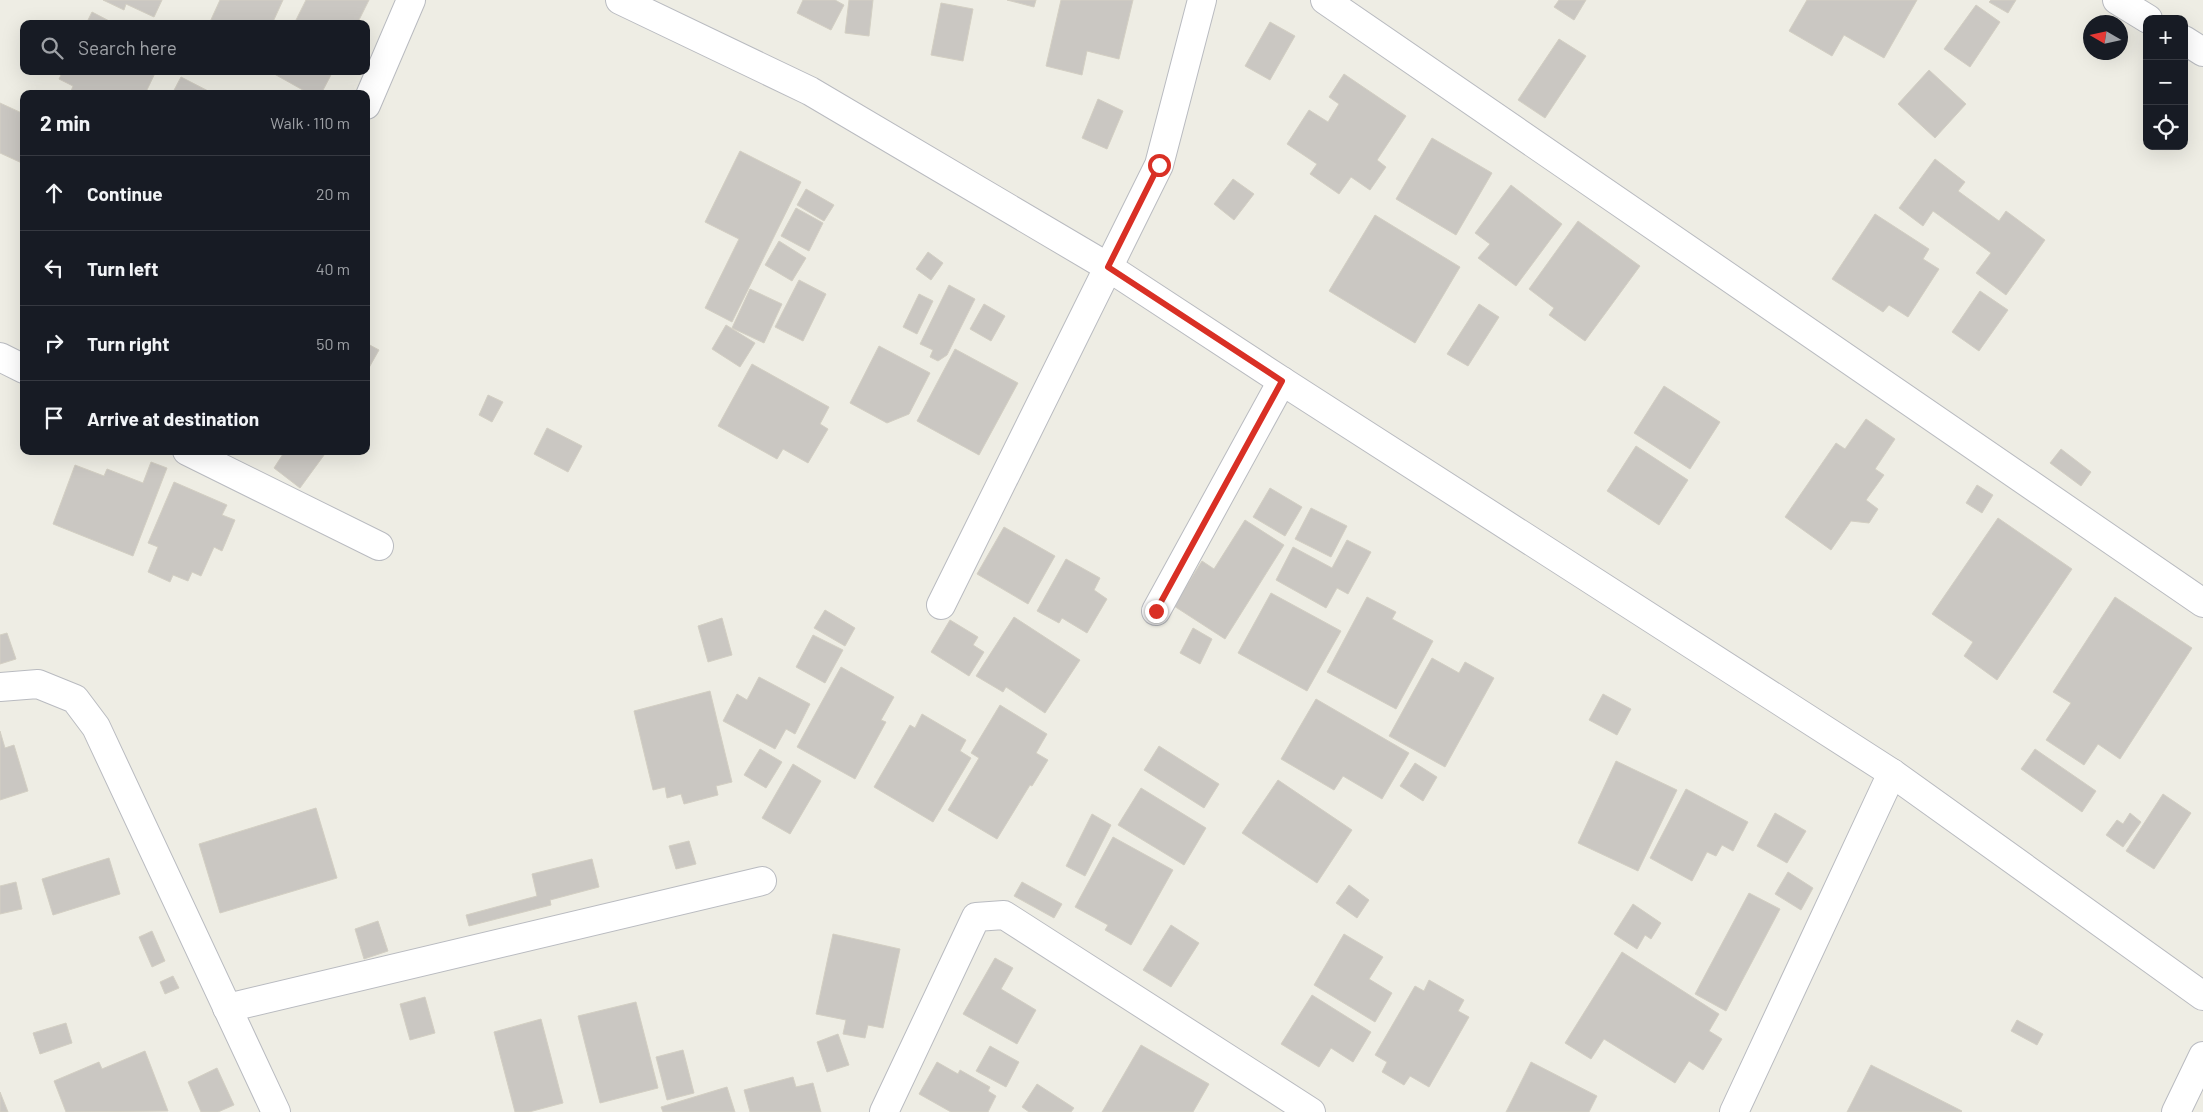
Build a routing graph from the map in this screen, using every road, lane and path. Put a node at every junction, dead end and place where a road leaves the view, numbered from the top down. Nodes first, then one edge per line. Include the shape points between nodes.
1 (411, 0) edge
2 (620, 0) edge
3 (1202, 0) edge
4 (1325, 0) edge
5 (2117, 0) edge
6 (2143, 16) edge
7 (2188, 43) edge
8 (2203, 52) edge
9 (370, 96) edge
10 (1108, 267) junction
11 (0, 357) edge
12 (20, 367) edge
13 (1282, 381) junction
14 (195, 455) edge
15 (379, 546) dead end
16 (2203, 603) edge
17 (941, 605) dead end
18 (1156, 611) dead end
19 (0, 687) edge
20 (1892, 773) junction
21 (762, 881) dead end
22 (2203, 996) edge
23 (227, 1008) junction
24 (2203, 1056) edge
25 (276, 1112) edge
26 (884, 1112) edge
27 (1311, 1112) edge
28 (1734, 1112) edge
29 (2176, 1112) edge

1 - 9 street
2 - 10 street via 810,91
3 - 10 street via 1159,165
4 - 16 street
5 - 6 street
7 - 8 street
10 - 13 street
10 - 17 street
11 - 12 street
13 - 18 street
13 - 20 street
14 - 15 street
19 - 23 street via 38,684 75,699 96,727
20 - 22 street
20 - 28 street
21 - 23 street
23 - 25 street
24 - 29 street
26 - 27 street via 976,917 1004,915

